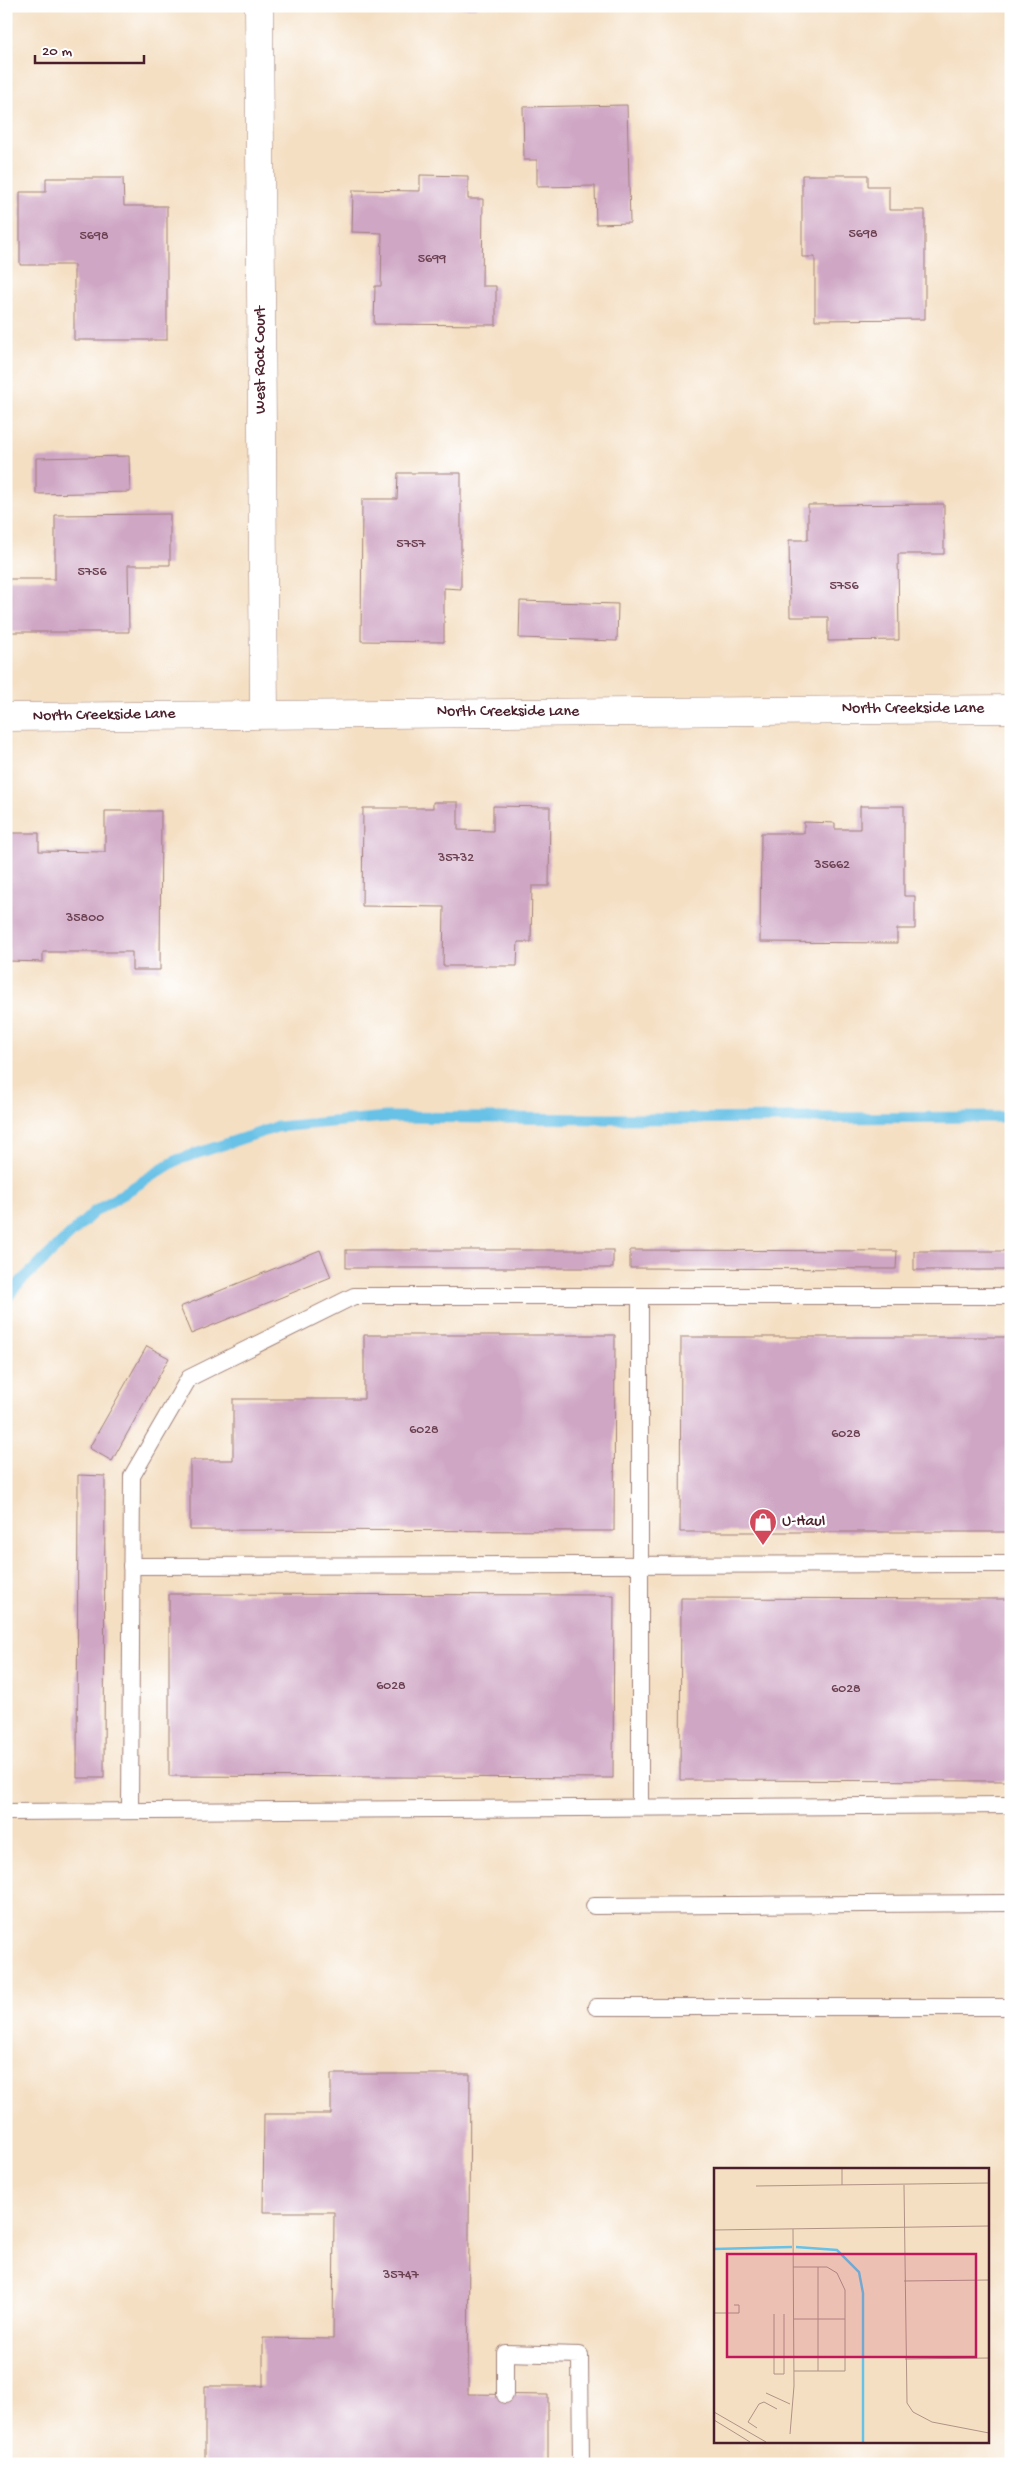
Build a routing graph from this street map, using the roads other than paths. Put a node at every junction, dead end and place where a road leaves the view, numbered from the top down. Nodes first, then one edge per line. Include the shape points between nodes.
1 (259, 6) edge
2 (1011, 708) edge
3 (264, 714) junction
4 (6, 717) edge
5 (640, 1296) junction
6 (1011, 1296) edge
7 (1011, 1564) edge
8 (640, 1565) junction
9 (131, 1566) junction
10 (1011, 1805) edge
11 (640, 1807) junction
12 (130, 1811) junction
13 (6, 1812) edge
14 (1011, 1903) edge
15 (594, 1906) dead end
16 (596, 2006) dead end
17 (1011, 2006) edge
18 (505, 2395) dead end
19 (581, 2464) edge

1 - 3 street, West Rock Court
2 - 3 street, North Creekside Lane
3 - 4 street, North Creekside Lane
5 - 6 lane
5 - 8 lane
5 - 9 lane via 354,1296 188,1378 132,1476
7 - 8 lane
8 - 9 lane
8 - 11 lane
9 - 12 lane
10 - 11 lane
11 - 12 lane
12 - 13 lane
14 - 15 lane
16 - 17 lane
18 - 19 lane via 505,2353 580,2355

